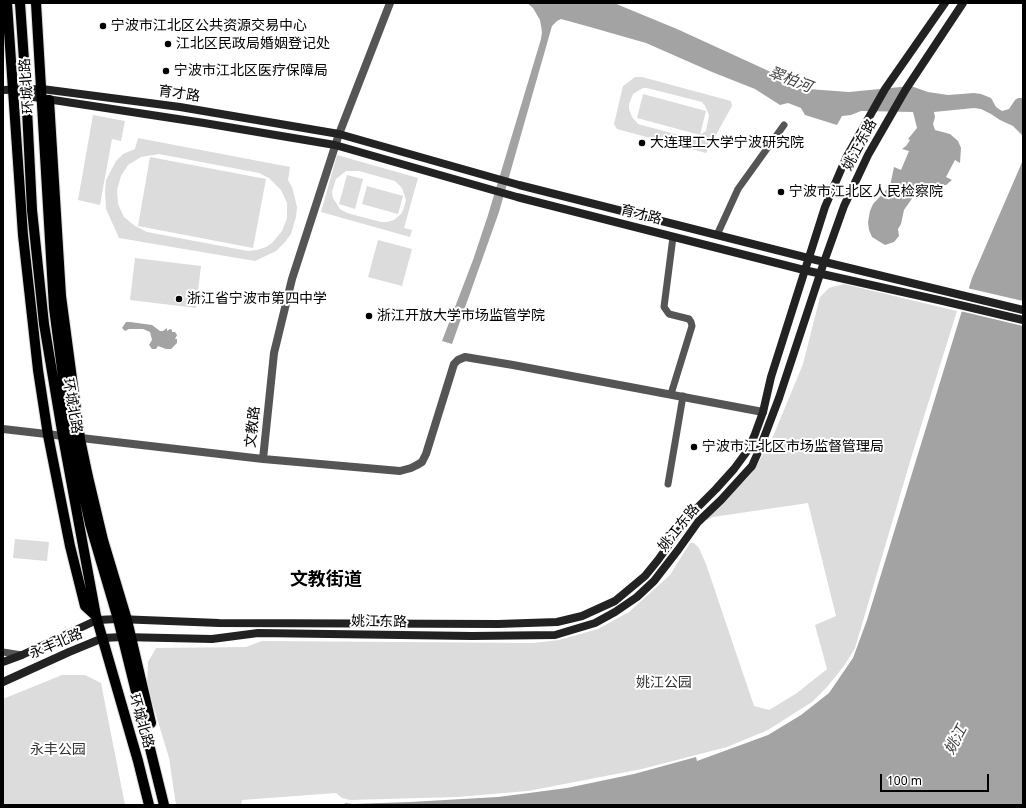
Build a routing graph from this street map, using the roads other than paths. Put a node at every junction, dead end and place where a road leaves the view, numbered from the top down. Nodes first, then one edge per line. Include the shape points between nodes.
1 (7, 3) edge
2 (20, 3) edge
3 (36, 3) edge
4 (390, 3) edge
5 (945, 3) edge
6 (962, 3) edge
7 (3, 90) edge
8 (14, 90) junction
9 (26, 93) junction
10 (44, 96) junction
11 (784, 125) dead end
12 (339, 134) junction
13 (335, 145) junction
14 (717, 235) junction
15 (673, 237) junction
16 (808, 258) junction
17 (824, 262) junction
18 (804, 270) junction
19 (820, 273) junction
20 (1023, 310) edge
21 (1023, 320) edge
22 (671, 394) junction
23 (683, 396) junction
24 (763, 412) junction
25 (3, 429) edge
26 (48, 435) junction
27 (71, 438) junction
28 (263, 459) junction
29 (668, 484) dead end
30 (96, 618) junction
31 (122, 620) junction
32 (126, 637) junction
33 (103, 638) junction
34 (3, 652) edge
35 (22, 655) junction
36 (3, 662) edge
37 (3, 682) edge
38 (164, 803) edge
39 (149, 805) edge

1 - 8 main road
2 - 9 main road, 环城北路
3 - 10 main road, 环城北路
4 - 12 street
5 - 16 main road, 姚江东路 via 885,89 846,158 825,207
6 - 17 main road, 姚江东路 via 906,89 868,154 844,206
7 - 8 main road, 育才路
8 - 9 main road, 育才路
8 - 26 main road via 23,235
9 - 10 main road, 育才路
9 - 27 main road, 环城北路 via 32,210 44,324
10 - 12 main road, 育才路 via 180,107
10 - 13 main road, 育才路
10 - 27 main road, 环城北路 via 54,308
11 - 14 street via 738,189
12 - 13 street
12 - 14 main road, 育才路 via 519,185
13 - 15 main road, 育才路 via 484,189
13 - 28 street, 文教路 via 292,279 274,353
14 - 16 main road, 育才路
15 - 18 main road, 育才路
15 - 22 street via 664,307 669,314 689,319 692,326
16 - 17 main road, 育才路
16 - 18 main road, 姚江东路
17 - 19 main road, 姚江东路
17 - 20 main road, 育才路
18 - 19 main road, 育才路
18 - 24 main road, 姚江东路 via 771,377
19 - 21 main road, 育才路
19 - 32 main road, 姚江东路 via 779,398 752,466 698,522 654,581 637,597 595,623 555,635 258,633 212,639
22 - 23 street
22 - 28 street via 465,357 454,364 426,454 422,462 411,468 400,471
23 - 24 street
23 - 29 street
24 - 31 main road, 姚江东路 via 748,450 716,489 690,514 645,576 615,601 582,616 557,622 498,624
25 - 26 street, 文教路
26 - 27 street, 文教路
26 - 30 main road via 85,606
27 - 28 street, 文教路
27 - 30 main road, 环城北路
27 - 31 main road, 环城北路 via 90,524
30 - 31 main road, 永丰北路
30 - 33 main road, 环城北路
30 - 35 main road, 永丰北路
31 - 32 main road, 环城北路
32 - 33 main road, 永丰北路
32 - 38 main road, 环城北路
33 - 37 main road, 永丰北路
33 - 39 main road, 环城北路
34 - 35 street
35 - 36 main road, 永丰北路

